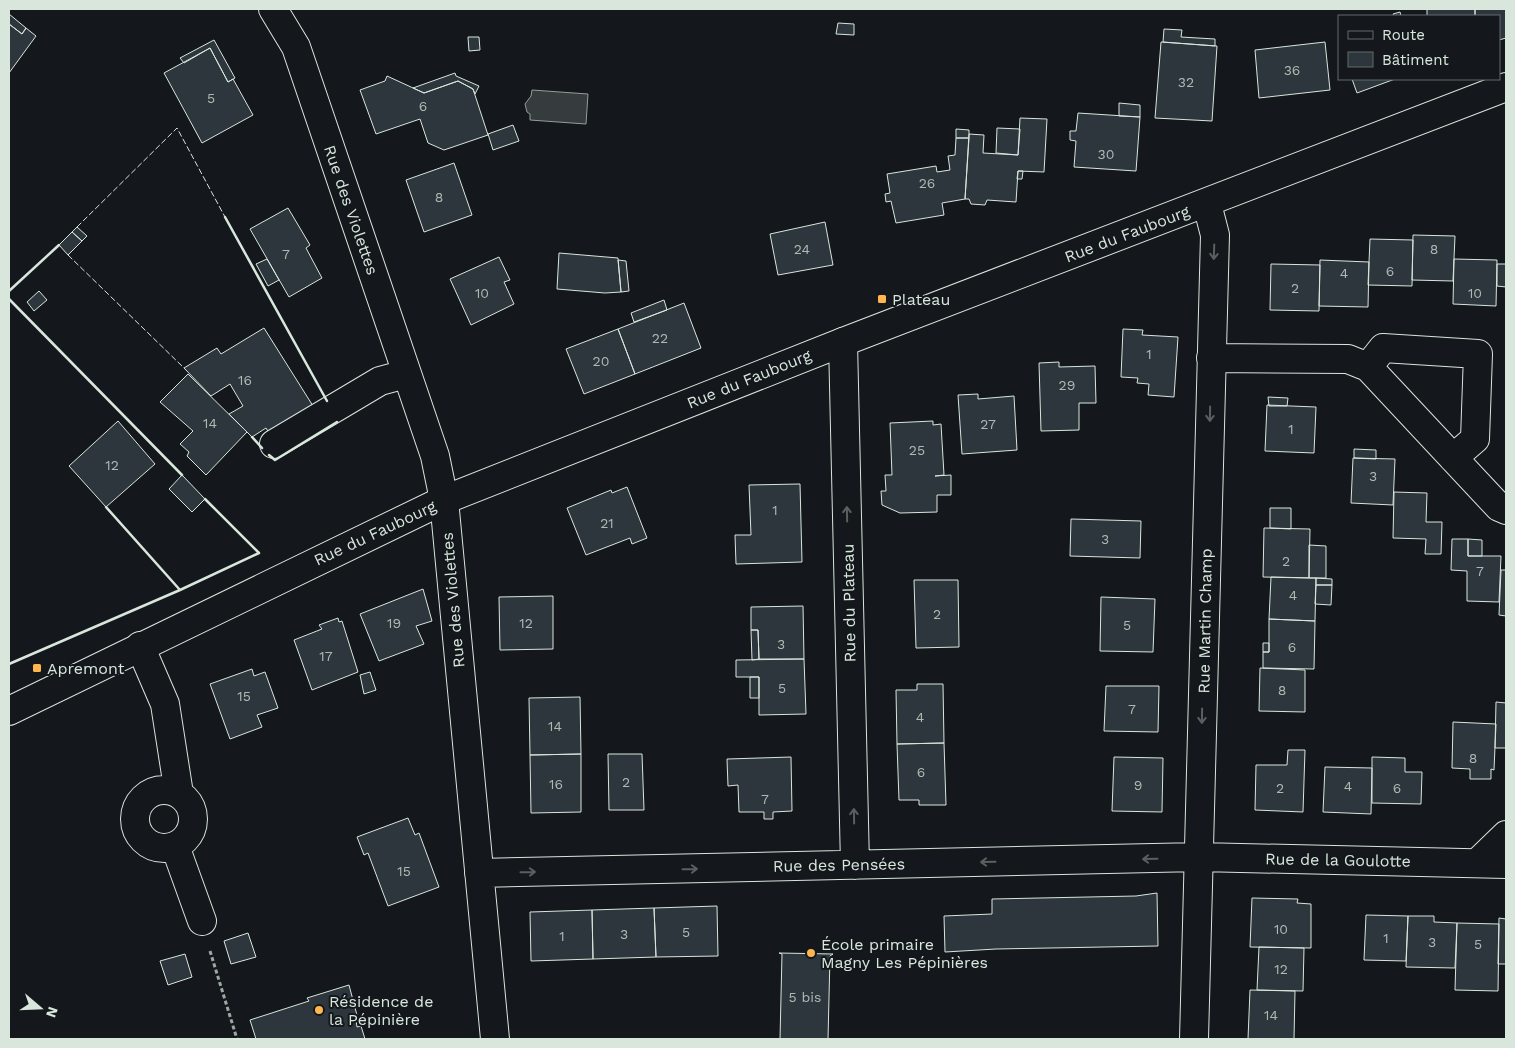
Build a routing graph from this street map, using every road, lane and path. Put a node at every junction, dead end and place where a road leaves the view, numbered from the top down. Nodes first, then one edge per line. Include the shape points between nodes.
1 (273, 9) edge
2 (1506, 87) edge
3 (1207, 204) junction
4 (843, 342) junction
5 (1211, 358) junction
6 (1368, 367) junction
7 (406, 374) junction
8 (274, 444) dead end
9 (1453, 458) junction
10 (444, 500) junction
11 (1506, 510) edge
12 (140, 646) junction
13 (9, 711) edge
14 (178, 794) junction
15 (1506, 835) edge
16 (175, 846) junction
17 (1199, 857) junction
18 (1477, 863) junction
19 (1506, 864) edge
20 (855, 865) junction
21 (479, 873) junction
22 (202, 921) joint
23 (237, 1039) edge
24 (495, 1039) edge
25 (1194, 1039) edge

1 - 7 street, Rue des Violettes via 296,47
2 - 3 street, Rue du Faubourg
3 - 4 street, Rue du Faubourg
3 -> 5 street, Rue Martin Champ via 1214,235
4 - 10 street, Rue du Faubourg
20 -> 4 street, Rue du Plateau
5 - 6 street via 1348,359
5 -> 17 street, Rue Martin Champ
6 - 9 street
6 - 9 street via 1383,348 1478,354 1475,438
7 - 8 street via 380,381
7 - 10 street, Rue des Violettes via 435,456
9 - 11 street via 1498,507
10 - 12 street, Rue du Faubourg
10 - 21 street, Rue des Violettes
12 - 13 street, Rue du Faubourg
12 - 14 street via 165,704
14 - 16 street via 186,800 193,816 188,834
14 - 16 street via 169,790 150,793 142,799 134,817 135,827 147,843 165,848
15 - 18 street
16 - 22 street
17 - 18 street, Rue de la Goulotte
17 -> 20 street, Rue des Pensées
17 - 25 street, Rue Martin Champ
18 - 19 street, Rue de la Goulotte
21 -> 20 street, Rue des Pensées
21 - 24 street, Rue des Violettes
22 - 23 path

